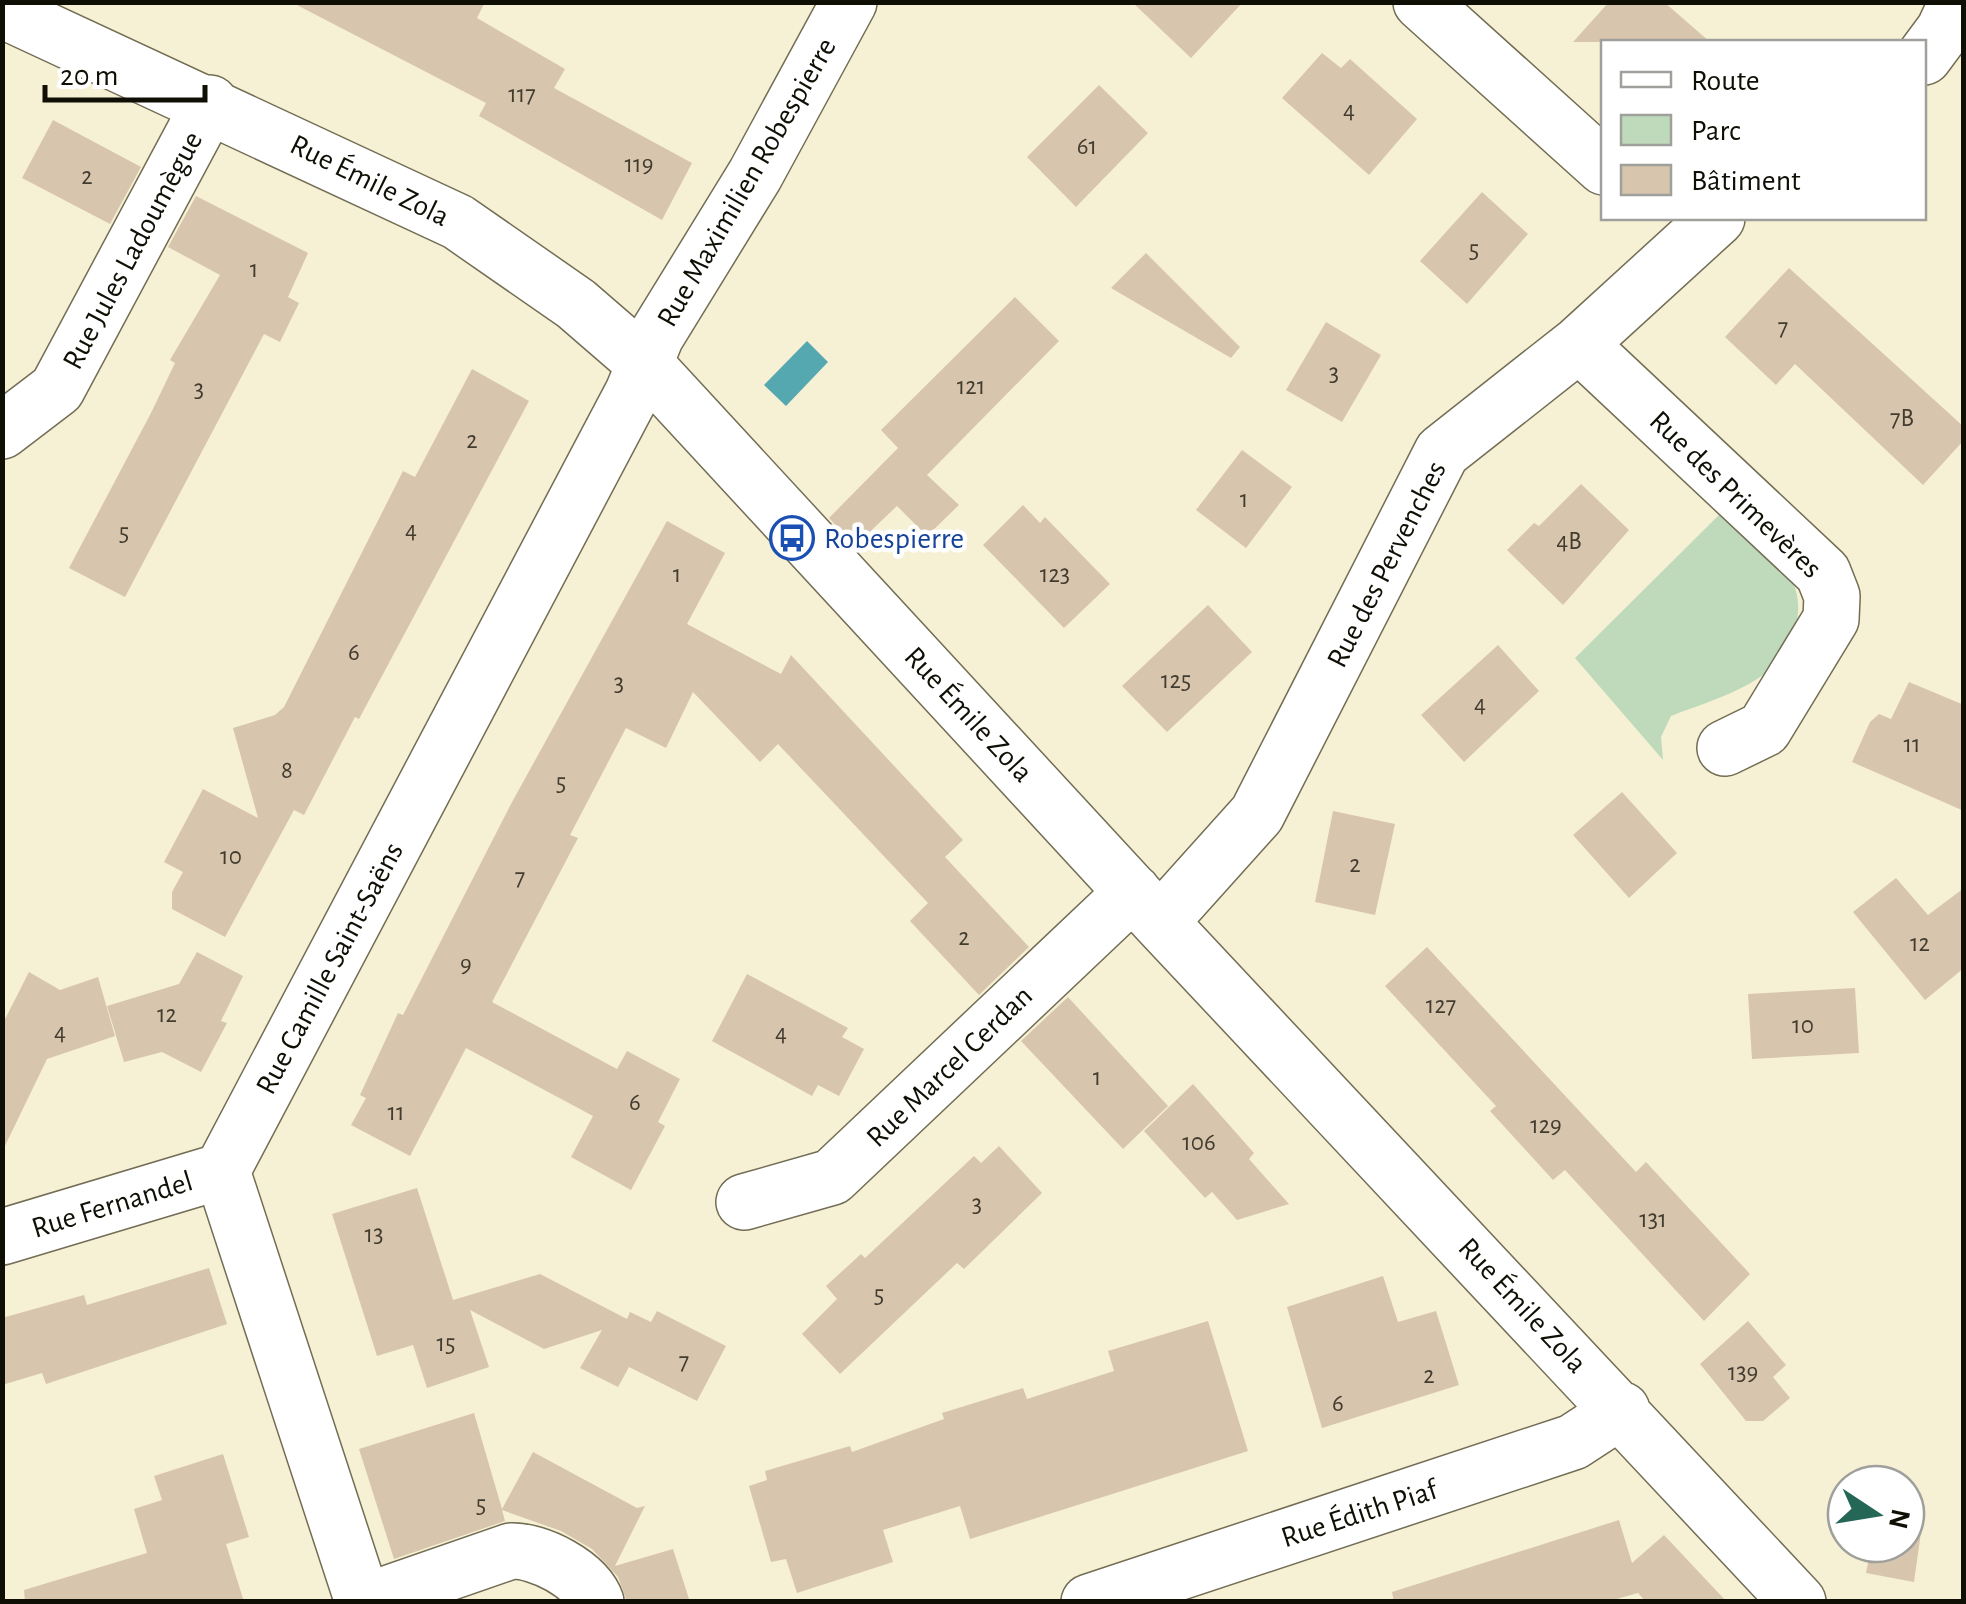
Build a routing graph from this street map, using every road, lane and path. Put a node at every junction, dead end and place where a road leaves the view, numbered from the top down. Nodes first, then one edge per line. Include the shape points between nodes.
1 (849, 2) edge
2 (1421, 2) edge
3 (1957, 2) edge
4 (2, 10) edge
5 (1926, 54) edge
6 (210, 103) junction
7 (1601, 164) edge
8 (1687, 226) edge
9 (1579, 344) junction
10 (643, 362) junction
11 (2, 431) edge
12 (1725, 748) dead end
13 (1146, 907) junction
14 (222, 1171) junction
15 (744, 1202) dead end
16 (2, 1236) edge
17 (1622, 1410) junction
18 (364, 1602) edge
19 (596, 1602) edge
20 (1088, 1602) edge
21 (1798, 1602) edge

1 - 10 street, Rue Maximilien Robespierre
2 - 7 street
3 - 5 street
4 - 6 street, Rue Émile Zola
6 - 10 street, Rue Émile Zola via 458,222 576,304
6 - 11 street, Rue Jules Ladoumègue via 57,389
8 - 9 street, Rue des Pervenches
9 - 12 street, Rue des Primevères via 1824,574 1832,596 1831,619 1764,729
9 - 13 street, Rue des Pervenches via 1442,452 1264,802
10 - 13 street, Rue Émile Zola
10 - 14 street, Rue Camille Saint-Saëns
13 - 15 street, Rue Marcel Cerdan via 832,1178
13 - 17 street, Rue Émile Zola
14 - 16 street, Rue Fernandel
14 - 18 street
17 - 20 street, Rue Édith Piaf via 1573,1442
17 - 21 street, Rue Émile Zola
18 - 19 street via 510,1551 532,1550 592,1589

